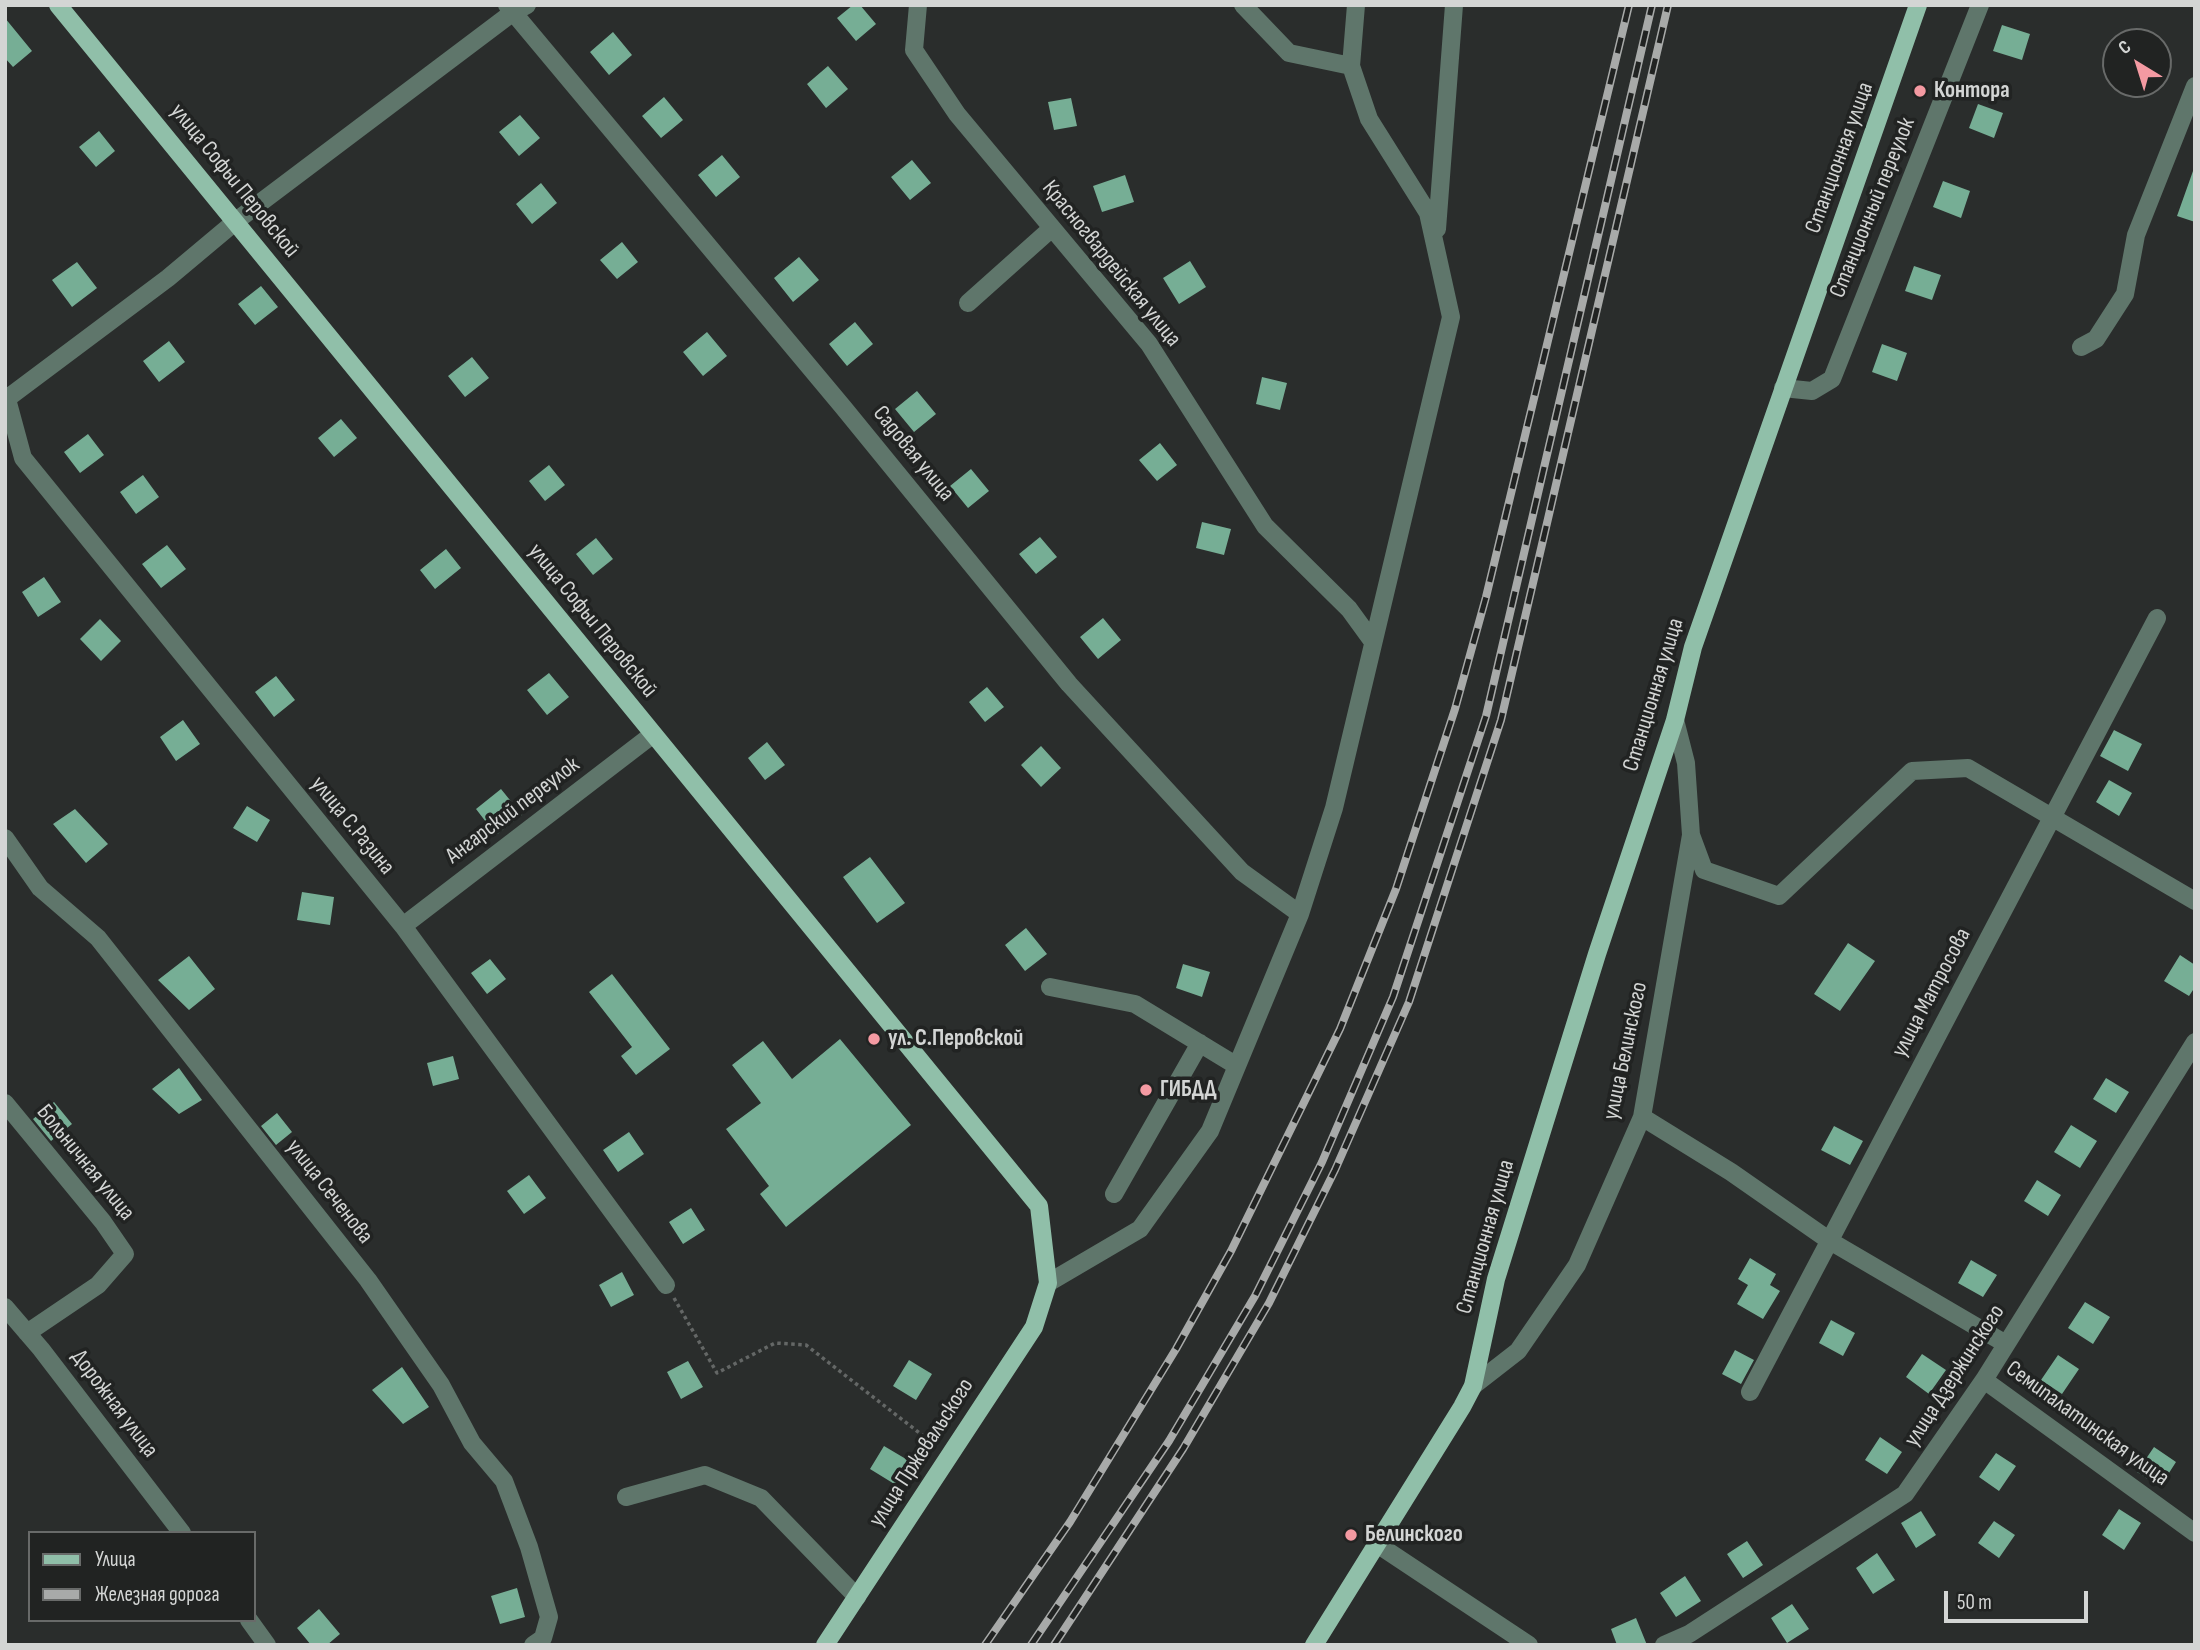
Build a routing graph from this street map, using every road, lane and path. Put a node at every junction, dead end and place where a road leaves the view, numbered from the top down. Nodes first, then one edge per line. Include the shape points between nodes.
1 (58, 5) edge
2 (918, 5) edge
3 (1243, 5) edge
4 (1356, 5) edge
5 (1454, 5) edge
6 (1918, 5) edge
7 (1980, 5) edge
8 (515, 8) edge
9 (1351, 66) junction
10 (2195, 86) edge
11 (236, 221) junction
12 (1052, 228) junction
13 (1435, 246) junction
14 (968, 303) dead end
15 (2081, 347) dead end
16 (1783, 388) junction
17 (6, 400) edge
18 (2157, 618) dead end
19 (1373, 642) junction
20 (1675, 720) junction
21 (652, 735) junction
22 (2052, 819) junction
23 (1691, 835) junction
24 (5, 838) edge
25 (2195, 901) edge
26 (1300, 914) junction
27 (402, 926) junction
28 (1050, 987) dead end
29 (2195, 1042) edge
30 (1200, 1043) junction
31 (1237, 1066) junction
32 (5, 1103) edge
33 (1643, 1117) junction
34 (1114, 1194) dead end
35 (1830, 1241) junction
36 (1048, 1283) junction
37 (666, 1284) joint
38 (5, 1307) edge
39 (27, 1333) junction
40 (2006, 1344) junction
41 (1984, 1380) junction
42 (1473, 1386) junction
43 (1750, 1392) dead end
44 (949, 1456) junction
45 (626, 1497) dead end
46 (180, 1531) edge
47 (2195, 1533) edge
48 (1377, 1544) junction
49 (857, 1597) junction
50 (250, 1622) edge
51 (267, 1645) edge
52 (534, 1645) edge
53 (825, 1645) edge
54 (1314, 1645) edge
55 (1529, 1645) edge
56 (1664, 1645) edge

1 - 11 main road, улица Софьи Перовской
2 - 12 street, Красногвардейская улица via 914,50 957,114
3 - 9 street via 1289,53
4 - 9 street
5 - 13 street
6 - 16 main road, Станционная улица
7 - 16 street, Станционный переулок via 1832,379 1812,391
8 - 11 street
8 - 26 street, Садовая улица via 1069,684 1242,872
9 - 13 street via 1369,119 1428,213
10 - 15 street via 2136,235 2125,294 2095,339
11 - 17 street
11 - 21 main road, улица Софьи Перовской
12 - 14 street
12 - 19 street, Красногвардейская улица via 1149,344 1265,526 1349,609
13 - 19 street via 1451,317
16 - 20 main road, Станционная улица via 1693,647
17 - 27 street, улица С.Разина via 23,458
18 - 22 street, улица Матросова
19 - 26 street via 1334,808
20 - 23 street, улица Белинского via 1686,763
20 - 42 main road, Станционная улица via 1496,1279
21 - 27 street, Ангарский переулок
21 - 36 main road, улица Софьи Перовской via 1039,1206
22 - 23 street via 1968,768 1912,771 1779,896 1704,870
22 - 25 street
22 - 35 street, улица Матросова
23 - 33 street, улица Белинского
24 - 52 street, улица Сеченова via 40,888 98,938 368,1280 441,1385 472,1443 504,1481 549,1617 543,1638
26 - 31 street
27 - 37 street, улица С.Разина
28 - 30 street via 1135,1004
29 - 40 street, улица Дзержинского
30 - 31 street
30 - 34 street
31 - 36 street via 1210,1130 1140,1228
32 - 39 street, Больничная улица via 125,1254 98,1285
33 - 35 street via 1731,1171
33 - 42 street, улица Белинского via 1577,1265 1518,1351
35 - 40 street
35 - 43 street, улица Матросова
36 - 44 main road, улица Пржевальского via 1034,1327
37 - 44 path via 717,1373 775,1343 806,1345
38 - 39 street, Дорожная улица
39 - 46 street, Дорожная улица
40 - 41 street, улица Дзержинского
41 - 47 street, Семипалатинская улица
41 - 56 street, улица Дзержинского via 1905,1494 1689,1634
42 - 48 main road, Станционная улица
44 - 49 main road, улица Пржевальского
45 - 49 street via 705,1475 761,1498
48 - 54 main road
48 - 55 street
49 - 53 main road, улица Пржевальского
50 - 51 street

